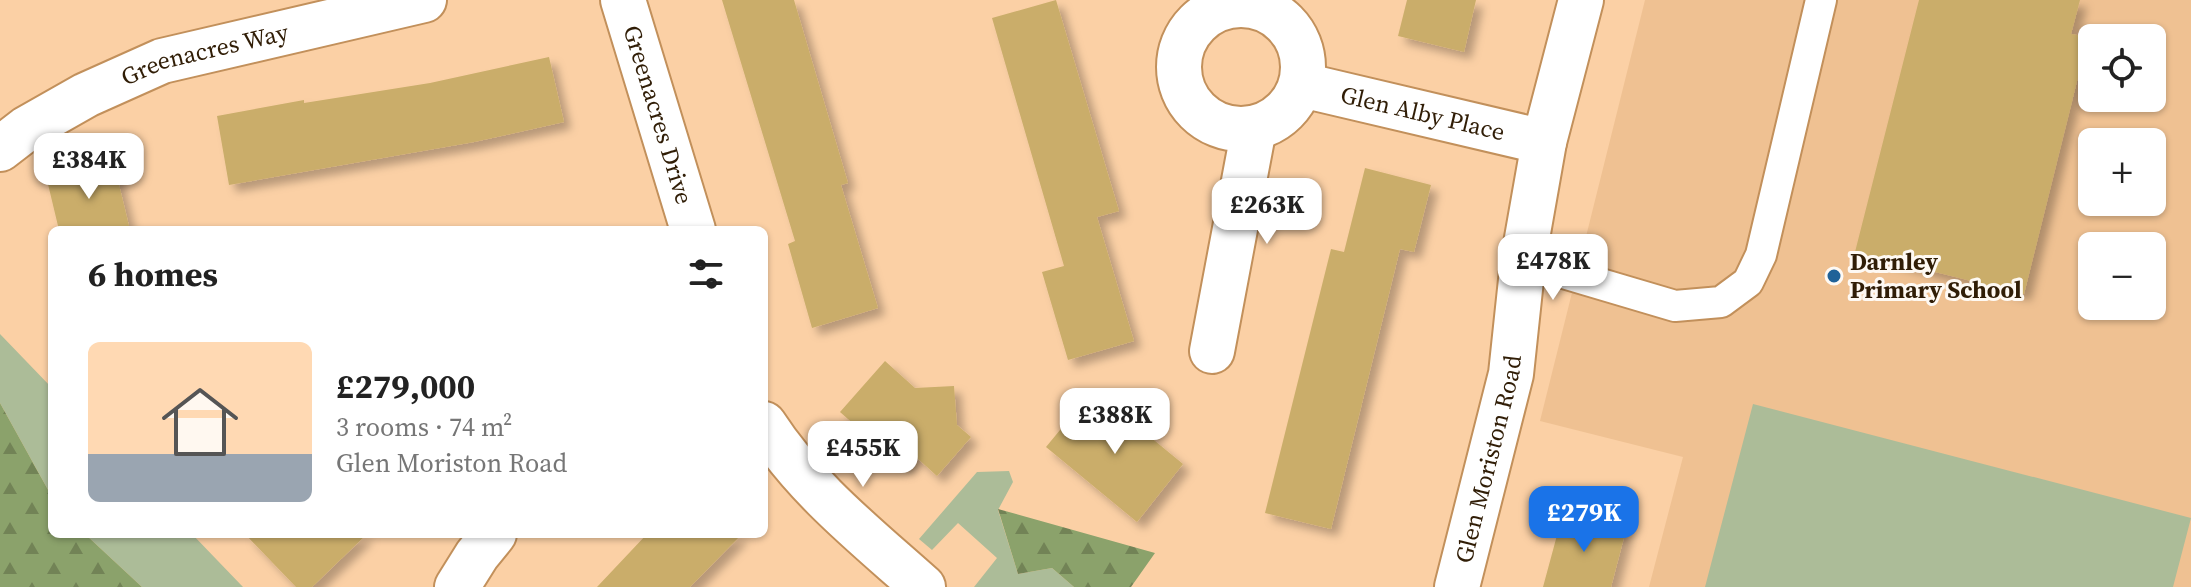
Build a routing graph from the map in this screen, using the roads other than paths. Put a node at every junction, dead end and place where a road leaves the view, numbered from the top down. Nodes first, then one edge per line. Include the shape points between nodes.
1 (424, 0) edge
2 (623, 0) edge
3 (1581, 0) edge
4 (1821, 0) edge
5 (1289, 11) edge
6 (1180, 17) edge
7 (1302, 85) junction
8 (1254, 128) junction
9 (1544, 142) junction
10 (0, 149) edge
11 (692, 226) edge
12 (1523, 261) junction
13 (1212, 351) dead end
14 (768, 430) edge
15 (491, 538) edge
16 (457, 587) edge
17 (923, 587) edge
18 (1457, 587) edge

1 - 10 street, Greenacres Way via 162,61 86,95
2 - 11 street, Greenacres Drive
3 - 9 street, Glen Moriston Road
4 - 12 lane via 1761,255 1748,282 1721,302 1675,306
5 - 6 street via 1246,4 1203,17
5 - 7 street via 1304,63
6 - 8 street via 1179,68 1190,102 1218,125
7 - 8 street via 1284,113
7 - 9 street, Glen Alby Place
8 - 13 street
9 - 12 street, Glen Moriston Road
12 - 18 street, Glen Moriston Road via 1511,374
14 - 17 street via 830,504
15 - 16 street

